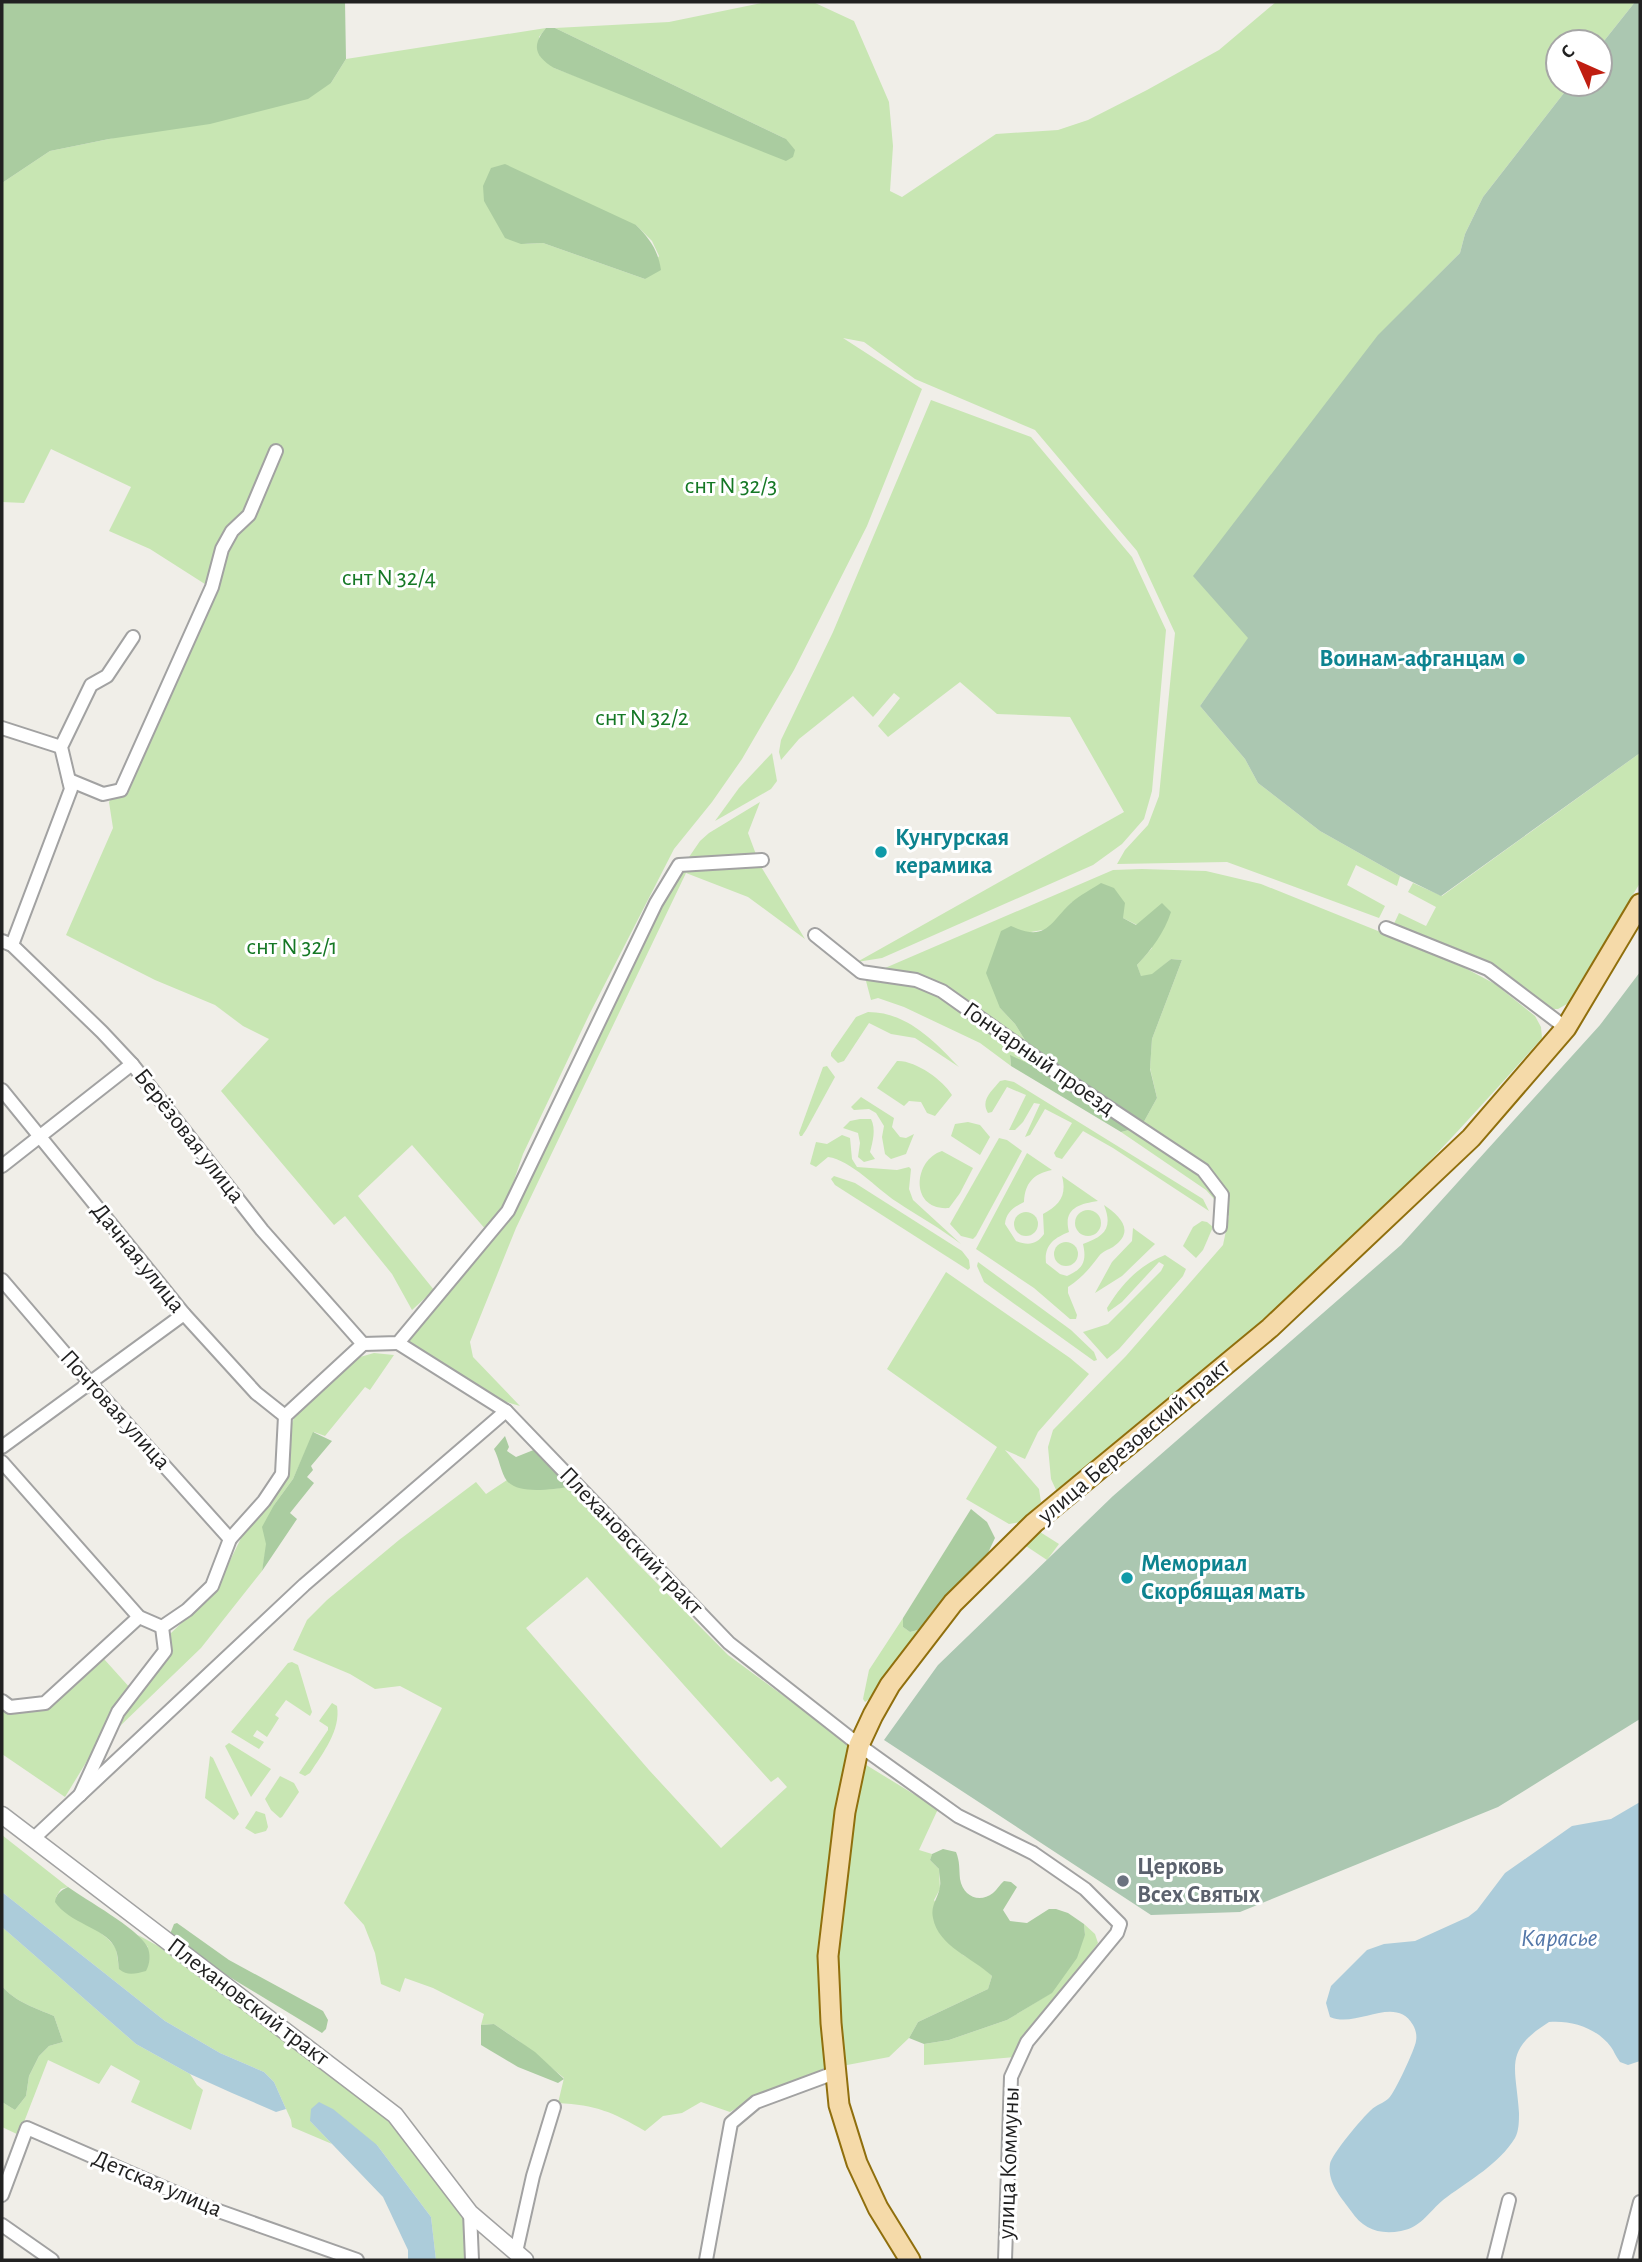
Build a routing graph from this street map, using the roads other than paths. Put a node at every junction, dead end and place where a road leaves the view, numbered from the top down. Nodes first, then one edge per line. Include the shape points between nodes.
1 (276, 452) dead end
2 (132, 636) dead end
3 (2, 728) edge
4 (61, 747) junction
5 (69, 780) junction
6 (762, 860) dead end
7 (1640, 904) edge
8 (1386, 928) dead end
9 (815, 935) dead end
10 (7, 943) edge
11 (1566, 1028) junction
12 (132, 1064) junction
13 (2, 1090) edge
14 (38, 1136) junction
15 (2, 1166) edge
16 (1220, 1227) dead end
17 (2, 1280) edge
18 (184, 1314) junction
19 (398, 1343) junction
20 (363, 1344) junction
21 (91, 1384) junction
22 (506, 1411) junction
23 (285, 1416) junction
24 (2, 1447) edge
25 (2, 1462) edge
26 (230, 1539) junction
27 (139, 1617) junction
28 (162, 1627) junction
29 (2, 1701) edge
30 (859, 1745) junction
31 (80, 1795) junction
32 (2, 1815) edge
33 (34, 1838) junction
34 (1117, 1933) joint
35 (837, 2072) junction
36 (554, 2107) dead end
37 (2, 2195) edge
38 (1509, 2200) dead end
39 (1640, 2202) edge
40 (470, 2213) junction
41 (2, 2225) edge
42 (521, 2256) edge
43 (52, 2260) edge
44 (357, 2260) edge
45 (472, 2260) edge
46 (706, 2260) edge
47 (910, 2260) edge
48 (1006, 2260) edge
49 (1494, 2260) edge
50 (1625, 2260) edge

1 - 5 street via 249,515 222,549 212,587 121,790 103,794
2 - 4 street via 107,676 91,685
3 - 4 street
4 - 5 street
5 - 10 street via 71,789
6 - 19 street via 679,865 656,903 508,1211
7 - 11 main road, улица Березовский тракт
8 - 11 street via 1488,969
9 - 16 street, Гончарный проезд via 861,972 915,980 942,991 1203,1170 1222,1195
10 - 12 street, Берёзовая улица
11 - 30 main road, улица Березовский тракт via 1471,1138 1280,1318 1034,1523 953,1603 890,1685
12 - 14 street
12 - 20 street, Берёзовая улица via 262,1230
13 - 14 street, Дачная улица
14 - 15 street
14 - 18 street, Дачная улица
17 - 21 street, Почтовая улица
18 - 21 street
18 - 23 street, Дачная улица via 256,1393
19 - 20 street
19 - 22 street, Плехановский тракт
20 - 23 street
21 - 24 street
21 - 26 street, Почтовая улица
22 - 30 street, Плехановский тракт via 729,1643
22 - 31 street via 304,1585
23 - 26 street via 282,1474
25 - 27 street
26 - 28 street via 212,1586
27 - 28 street
27 - 29 street via 45,1703 10,1707
28 - 31 street via 165,1651 118,1712
30 - 34 street, Плехановский тракт via 958,1816 1034,1853 1085,1889 1119,1924
30 - 35 main road, улица Березовский тракт via 845,1812 828,1956
31 - 33 street
32 - 33 street, Плехановский тракт
33 - 40 street, Плехановский тракт via 395,2115
34 - 48 street, улица Коммуны via 1027,2042 1011,2077
35 - 46 street via 755,2102 731,2123
35 - 47 main road via 839,2105 857,2163
36 - 42 street via 533,2176
37 - 44 street, Детская улица via 27,2128 213,2209
38 - 49 street
39 - 50 street
40 - 42 street, Плехановский тракт
40 - 45 street
41 - 43 street

